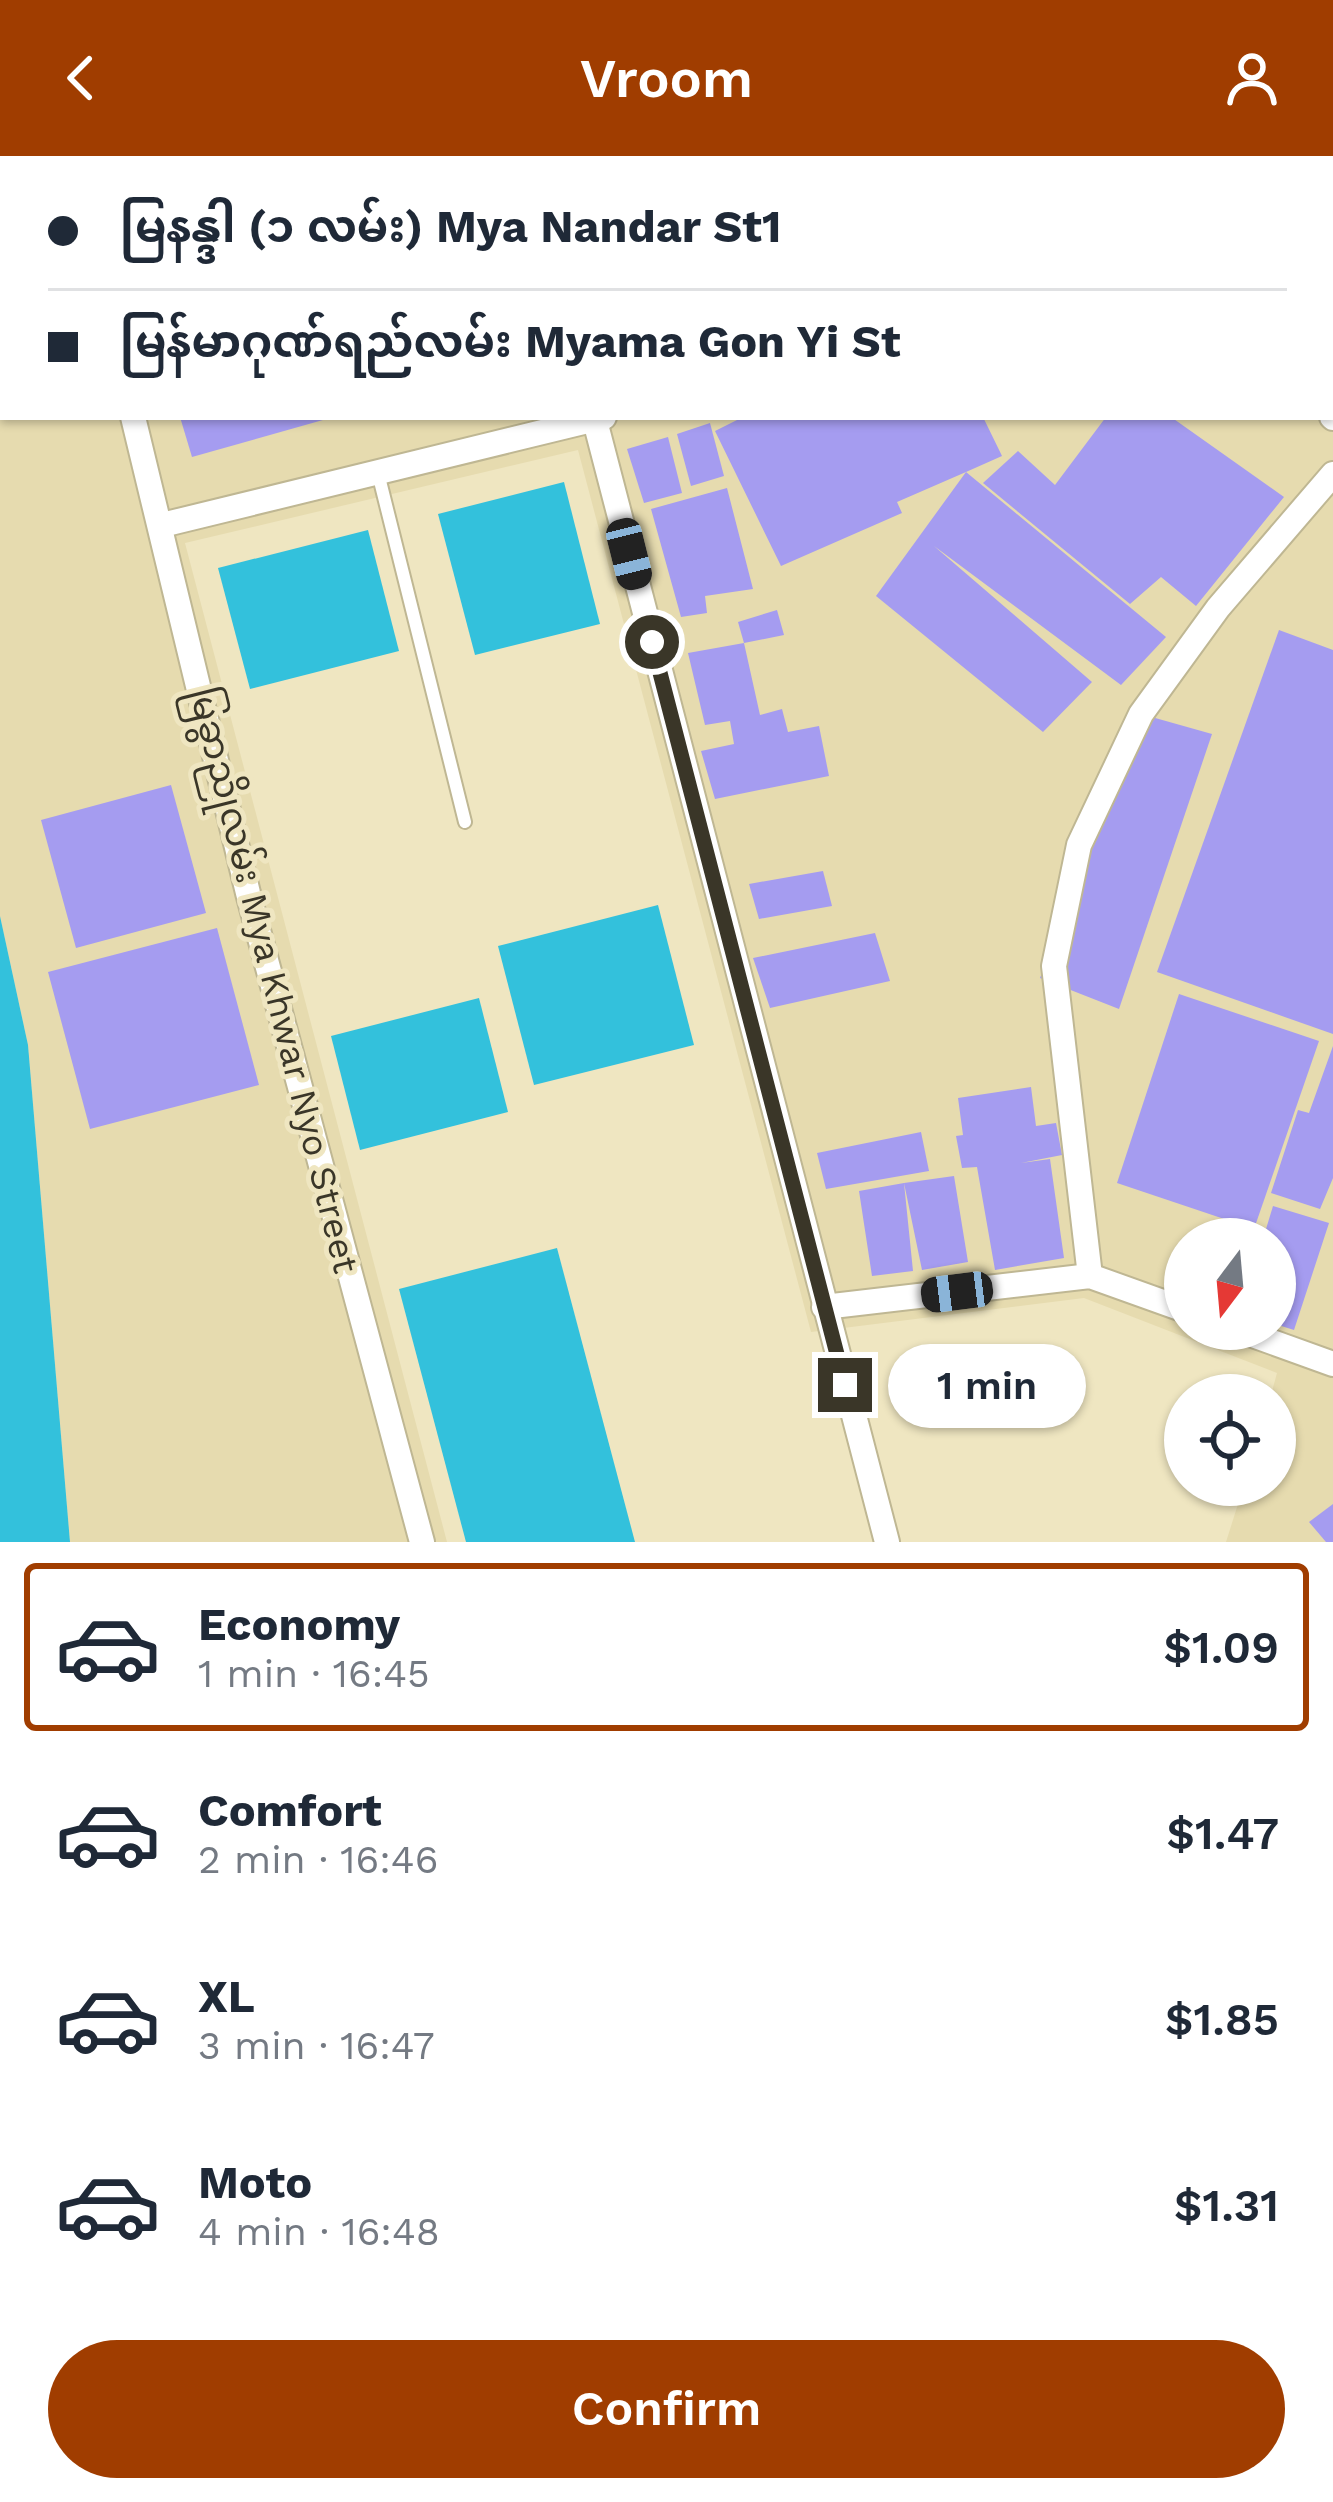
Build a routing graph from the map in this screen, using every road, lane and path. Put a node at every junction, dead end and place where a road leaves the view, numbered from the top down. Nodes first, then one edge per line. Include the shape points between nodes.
1 (134, 420) edge
2 (590, 420) edge
3 (599, 420) edge
4 (378, 473) junction
5 (1333, 474) edge
6 (162, 525) junction
7 (465, 822) dead end
8 (1090, 1276) junction
9 (1164, 1302) edge
10 (824, 1307) junction
11 (1294, 1350) edge
12 (1333, 1364) edge
13 (422, 1542) edge
14 (887, 1542) edge

1 - 6 street, မြခွာညိုလမ်း Mya Khwar Nyo Street
2 - 4 street
3 - 10 street
4 - 6 street
4 - 7 lane
5 - 8 street via 1218,608 1141,714 1079,845 1054,966
6 - 13 street, မြခွာညိုလမ်း Mya Khwar Nyo Street via 248,892
8 - 9 street
8 - 10 street
10 - 14 street
11 - 12 street

